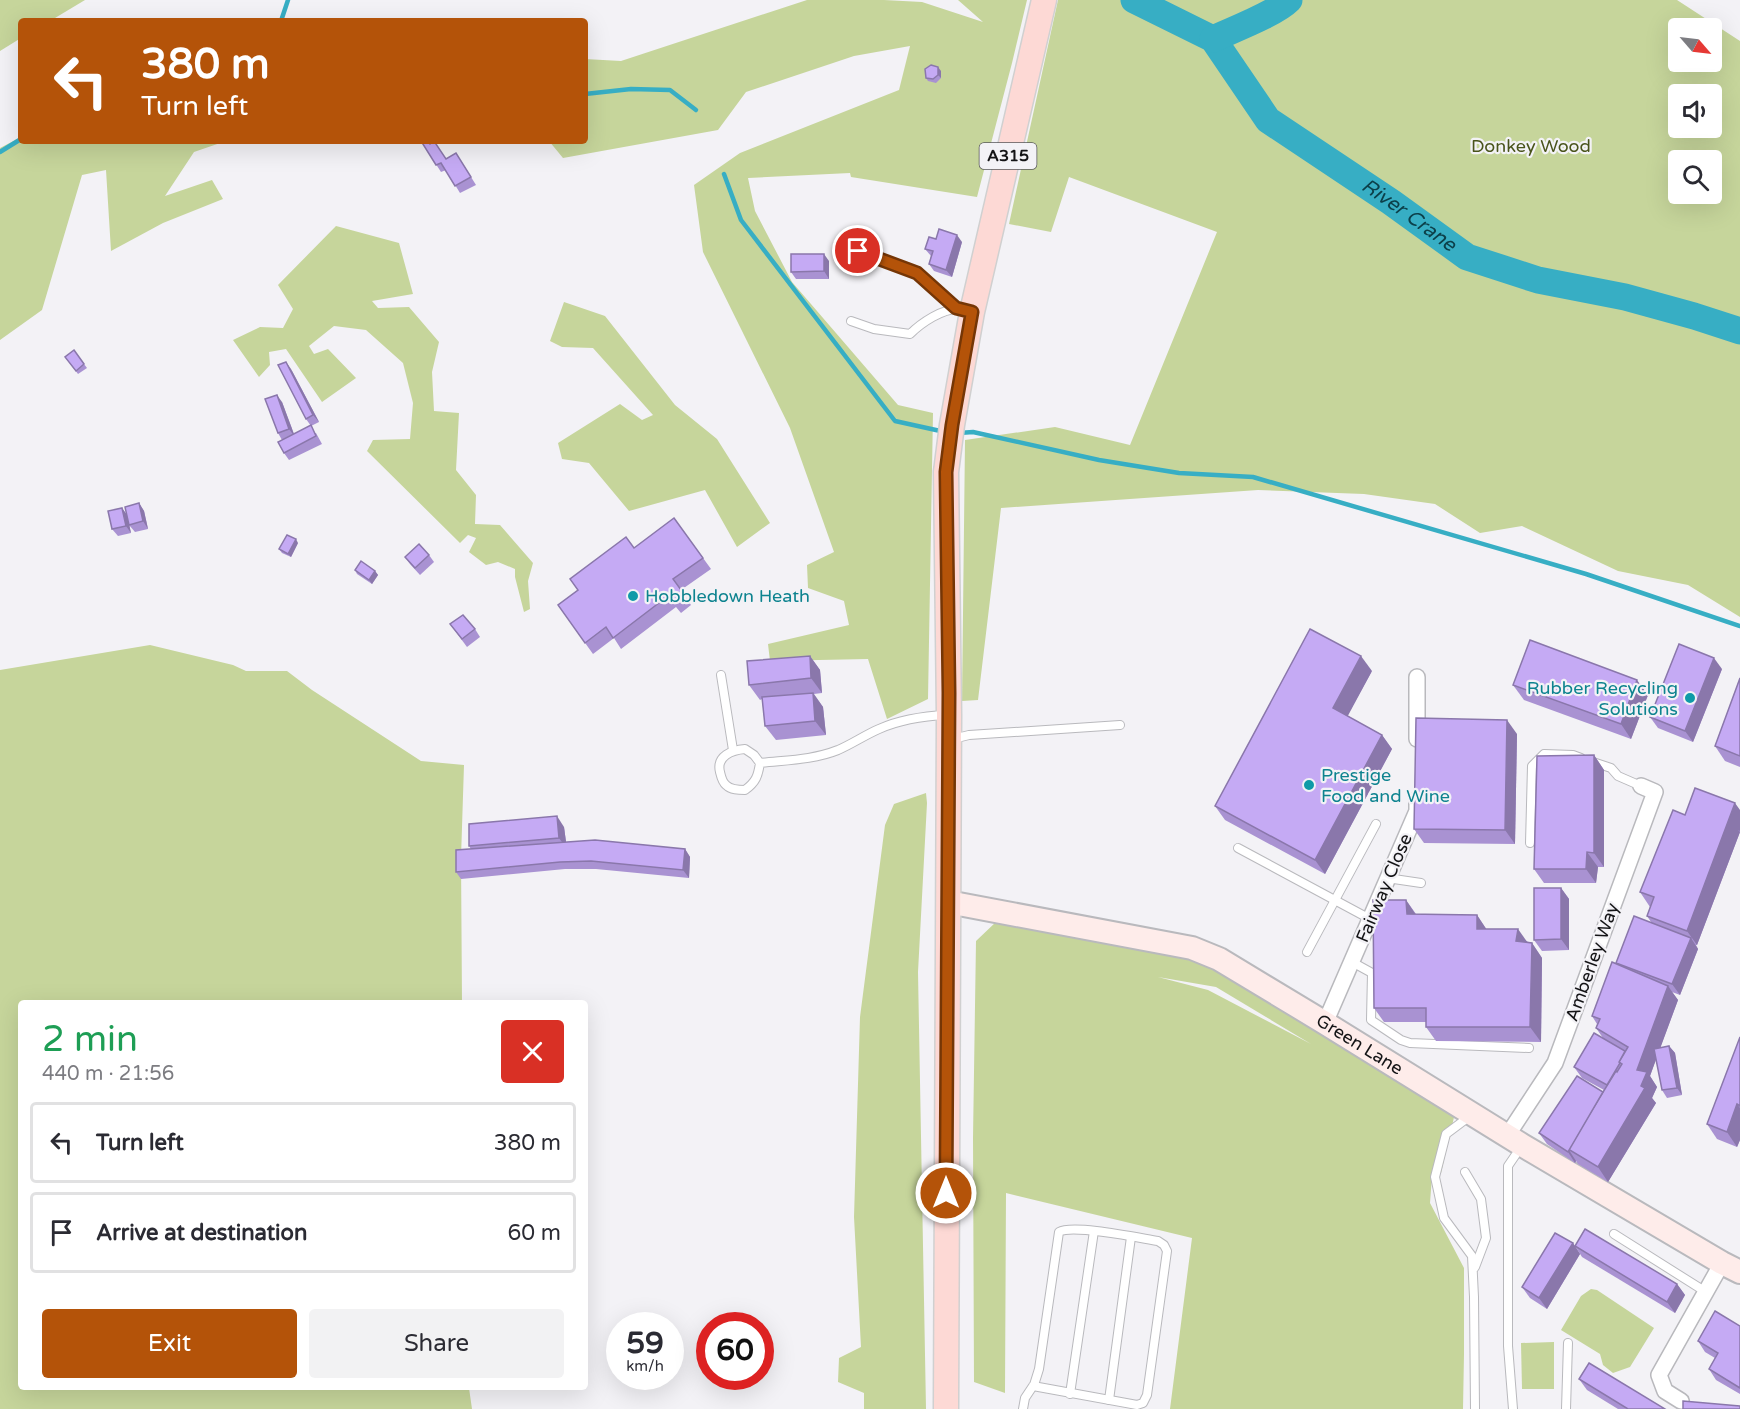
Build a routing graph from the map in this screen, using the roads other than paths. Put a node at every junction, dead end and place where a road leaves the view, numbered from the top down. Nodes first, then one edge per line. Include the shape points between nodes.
1 (1044, 0) edge
2 (838, 244) dead end
3 (964, 310) junction
4 (851, 321) dead end
5 (721, 675) dead end
6 (1417, 677) dead end
7 (949, 715) junction
8 (1120, 725) dead end
9 (949, 740) junction
10 (733, 750) junction
11 (1417, 755) edge
12 (760, 763) junction
13 (1641, 786) joint
14 (1417, 789) edge
15 (1376, 824) dead end
16 (1530, 843) dead end
17 (1238, 848) dead end
18 (1387, 878) junction
19 (1421, 883) dead end
20 (1335, 901) junction
21 (948, 902) junction
22 (1370, 919) junction
23 (1307, 952) dead end
24 (1352, 962) junction
25 (1325, 1023) junction
26 (1529, 1048) dead end
27 (1473, 1114) junction
28 (1514, 1141) junction
29 (1465, 1172) dead end
30 (1094, 1232) junction
31 (1614, 1234) dead end
32 (1131, 1237) junction
33 (1735, 1266) edge
34 (1473, 1271) junction
35 (1706, 1292) junction
36 (1568, 1344) dead end
37 (1033, 1386) junction
38 (1070, 1394) junction
39 (1109, 1400) junction
40 (1681, 1401) edge
41 (948, 1409) edge
42 (1023, 1409) edge
43 (1475, 1409) edge
44 (1513, 1409) edge
45 (1566, 1409) edge

1 - 3 main road, A315
2 - 3 lane via 917,273
3 - 4 lane via 921,323 910,334
3 - 7 main road, A315 via 946,472
5 - 10 lane
6 - 11 street
7 - 9 main road, A315
7 - 12 lane via 904,720 813,757
8 - 9 lane via 969,735
9 - 21 main road, A315
10 - 12 lane via 745,749
10 - 12 lane via 718,768 726,786 745,790 758,776
13 - 16 lane via 1618,776 1611,768 1573,755 1544,754 1532,766
13 - 28 street, Amberley Way via 1655,792 1555,1063
14 - 18 street, Fairway Close via 1417,811
15 - 20 lane
17 - 20 lane
18 - 19 lane
18 - 22 street, Fairway Close
20 - 22 lane
20 - 23 lane
21 - 25 street, Green Lane via 1192,948 1219,959
21 - 41 main road, A315
22 - 24 street, Fairway Close
24 - 25 street, Fairway Close
24 - 26 lane via 1372,973 1371,1020 1401,1040
25 - 27 street, Green Lane
27 - 28 street, Green Lane
27 - 34 lane via 1446,1134 1435,1177 1444,1218 1472,1256
28 - 33 street, Green Lane
28 - 44 lane via 1508,1166 1508,1346
29 - 34 lane via 1481,1199 1486,1238
30 - 32 lane
30 - 37 lane via 1059,1232 1039,1369
30 - 38 lane
31 - 35 lane
32 - 39 lane
32 - 39 lane via 1158,1241 1167,1251 1147,1395 1137,1405
33 - 35 street
34 - 43 lane
35 - 40 street via 1659,1375 1665,1391
36 - 45 lane
37 - 38 lane
37 - 42 lane
38 - 39 lane

